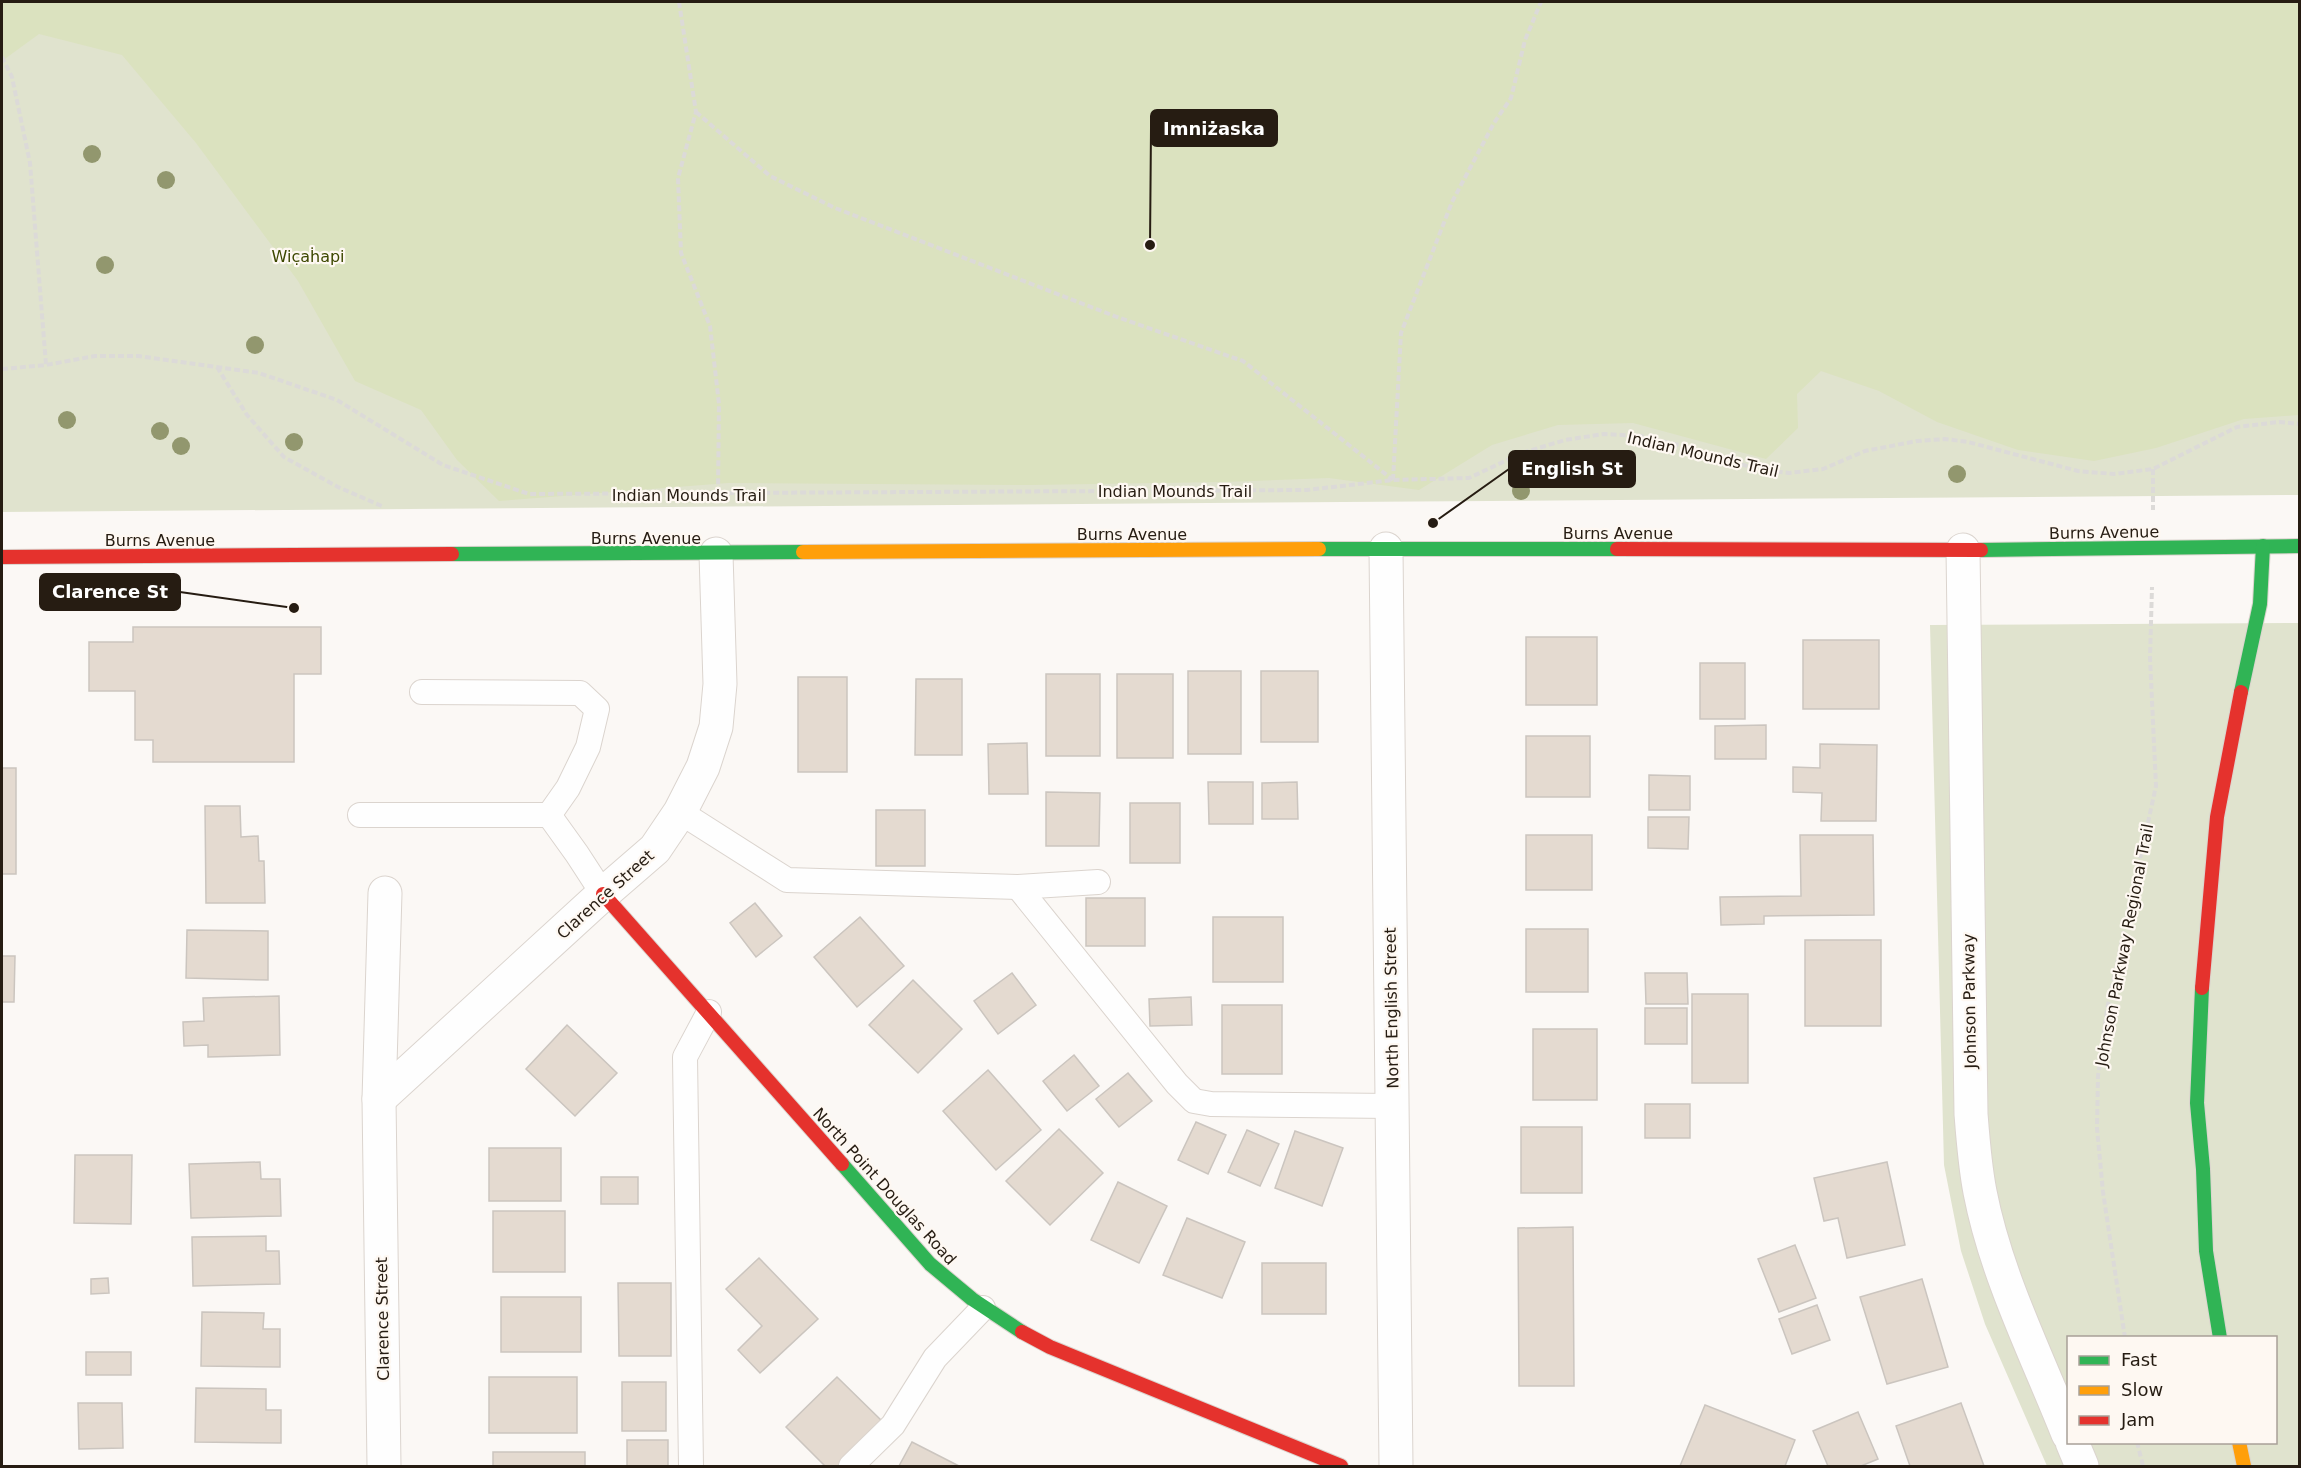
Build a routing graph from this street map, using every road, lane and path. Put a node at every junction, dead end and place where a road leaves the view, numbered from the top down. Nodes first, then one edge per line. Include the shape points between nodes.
1 (679, 2) edge
2 (1542, 2) edge
3 (2, 57) edge
4 (696, 112) junction
5 (46, 365) junction
6 (216, 366) junction
7 (2, 369) edge
8 (2300, 424) edge
9 (2153, 469) junction
10 (1393, 480) junction
11 (718, 494) junction
12 (384, 507) dead end
13 (2153, 507) dead end
14 (2263, 546) junction
15 (2300, 546) edge
16 (1386, 549) junction
17 (1963, 550) junction
18 (716, 554) junction
19 (2, 557) edge
20 (2152, 588) dead end
21 (422, 692) dead end
22 (680, 812) junction
23 (360, 815) dead end
24 (549, 815) junction
25 (1098, 882) dead end
26 (1018, 886) junction
27 (386, 893) dead end
28 (603, 894) junction
29 (709, 1012) junction
30 (379, 1100) junction
31 (1392, 1106) junction
32 (983, 1308) junction
33 (2125, 1336) edge
34 (2220, 1336) edge
35 (2067, 1432) edge
36 (2072, 1444) edge
37 (2137, 1444) edge
38 (2239, 1444) edge
39 (384, 1467) edge
40 (691, 1467) edge
41 (851, 1467) edge
42 (1341, 1467) edge
43 (1396, 1467) edge
44 (2082, 1467) edge
45 (2143, 1467) edge
46 (2244, 1467) edge

1 - 4 path
2 - 10 path via 1525,40 1511,98 1452,202 1401,333
3 - 5 path via 12,77 30,163
4 - 10 path via 770,176 835,208 1117,317 1243,361
4 - 11 path via 678,178 681,253 710,326 719,404
5 - 6 path, Indian Mounds Trail via 95,356 138,356
5 - 7 path, Indian Mounds Trail
6 - 11 path, Indian Mounds Trail via 259,373 337,400 443,465 529,494
6 - 12 path via 247,415 284,457 338,488
8 - 9 path, Indian Mounds Trail via 2237,426
9 - 10 path, Indian Mounds Trail via 2114,474 2078,471 1945,439 1865,451 1822,469 1789,473 1756,469 1641,436 1604,434 1522,453 1469,478
9 - 13 path
10 - 11 path, Indian Mounds Trail via 1307,490
14 - 15 street, Burns Avenue
14 - 17 street, Burns Avenue
14 - 34 street via 2260,604 2217,817 2199,1030 2197,1103 2206,1251
16 - 17 street, Burns Avenue
16 - 18 street, Burns Avenue
16 - 31 street, North English Street
17 - 35 street, Johnson Parkway via 1975,1156 1980,1192 2001,1268
18 - 19 street, Burns Avenue
18 - 22 street, Clarence Street via 720,684 716,727 703,767
20 - 33 path, Johnson Parkway Regional Trail via 2150,658 2156,786 2108,1009 2098,1076 2097,1128 2103,1192
21 - 24 lane via 580,693 597,709 588,747 568,788
22 - 26 lane via 787,880
22 - 28 street, Clarence Street via 656,849
23 - 24 lane
24 - 28 lane
25 - 26 lane
26 - 31 lane via 1194,1101
27 - 30 street, Clarence Street
28 - 29 street, North Point Douglas Road
28 - 30 street, Clarence Street
29 - 32 street, North Point Douglas Road via 930,1264
29 - 40 lane via 685,1058
30 - 39 street, Clarence Street
31 - 43 street, North English Street
32 - 41 lane via 935,1358 893,1425
32 - 42 street, North Point Douglas Road via 1050,1347
36 - 44 street
37 - 45 path
38 - 46 street

